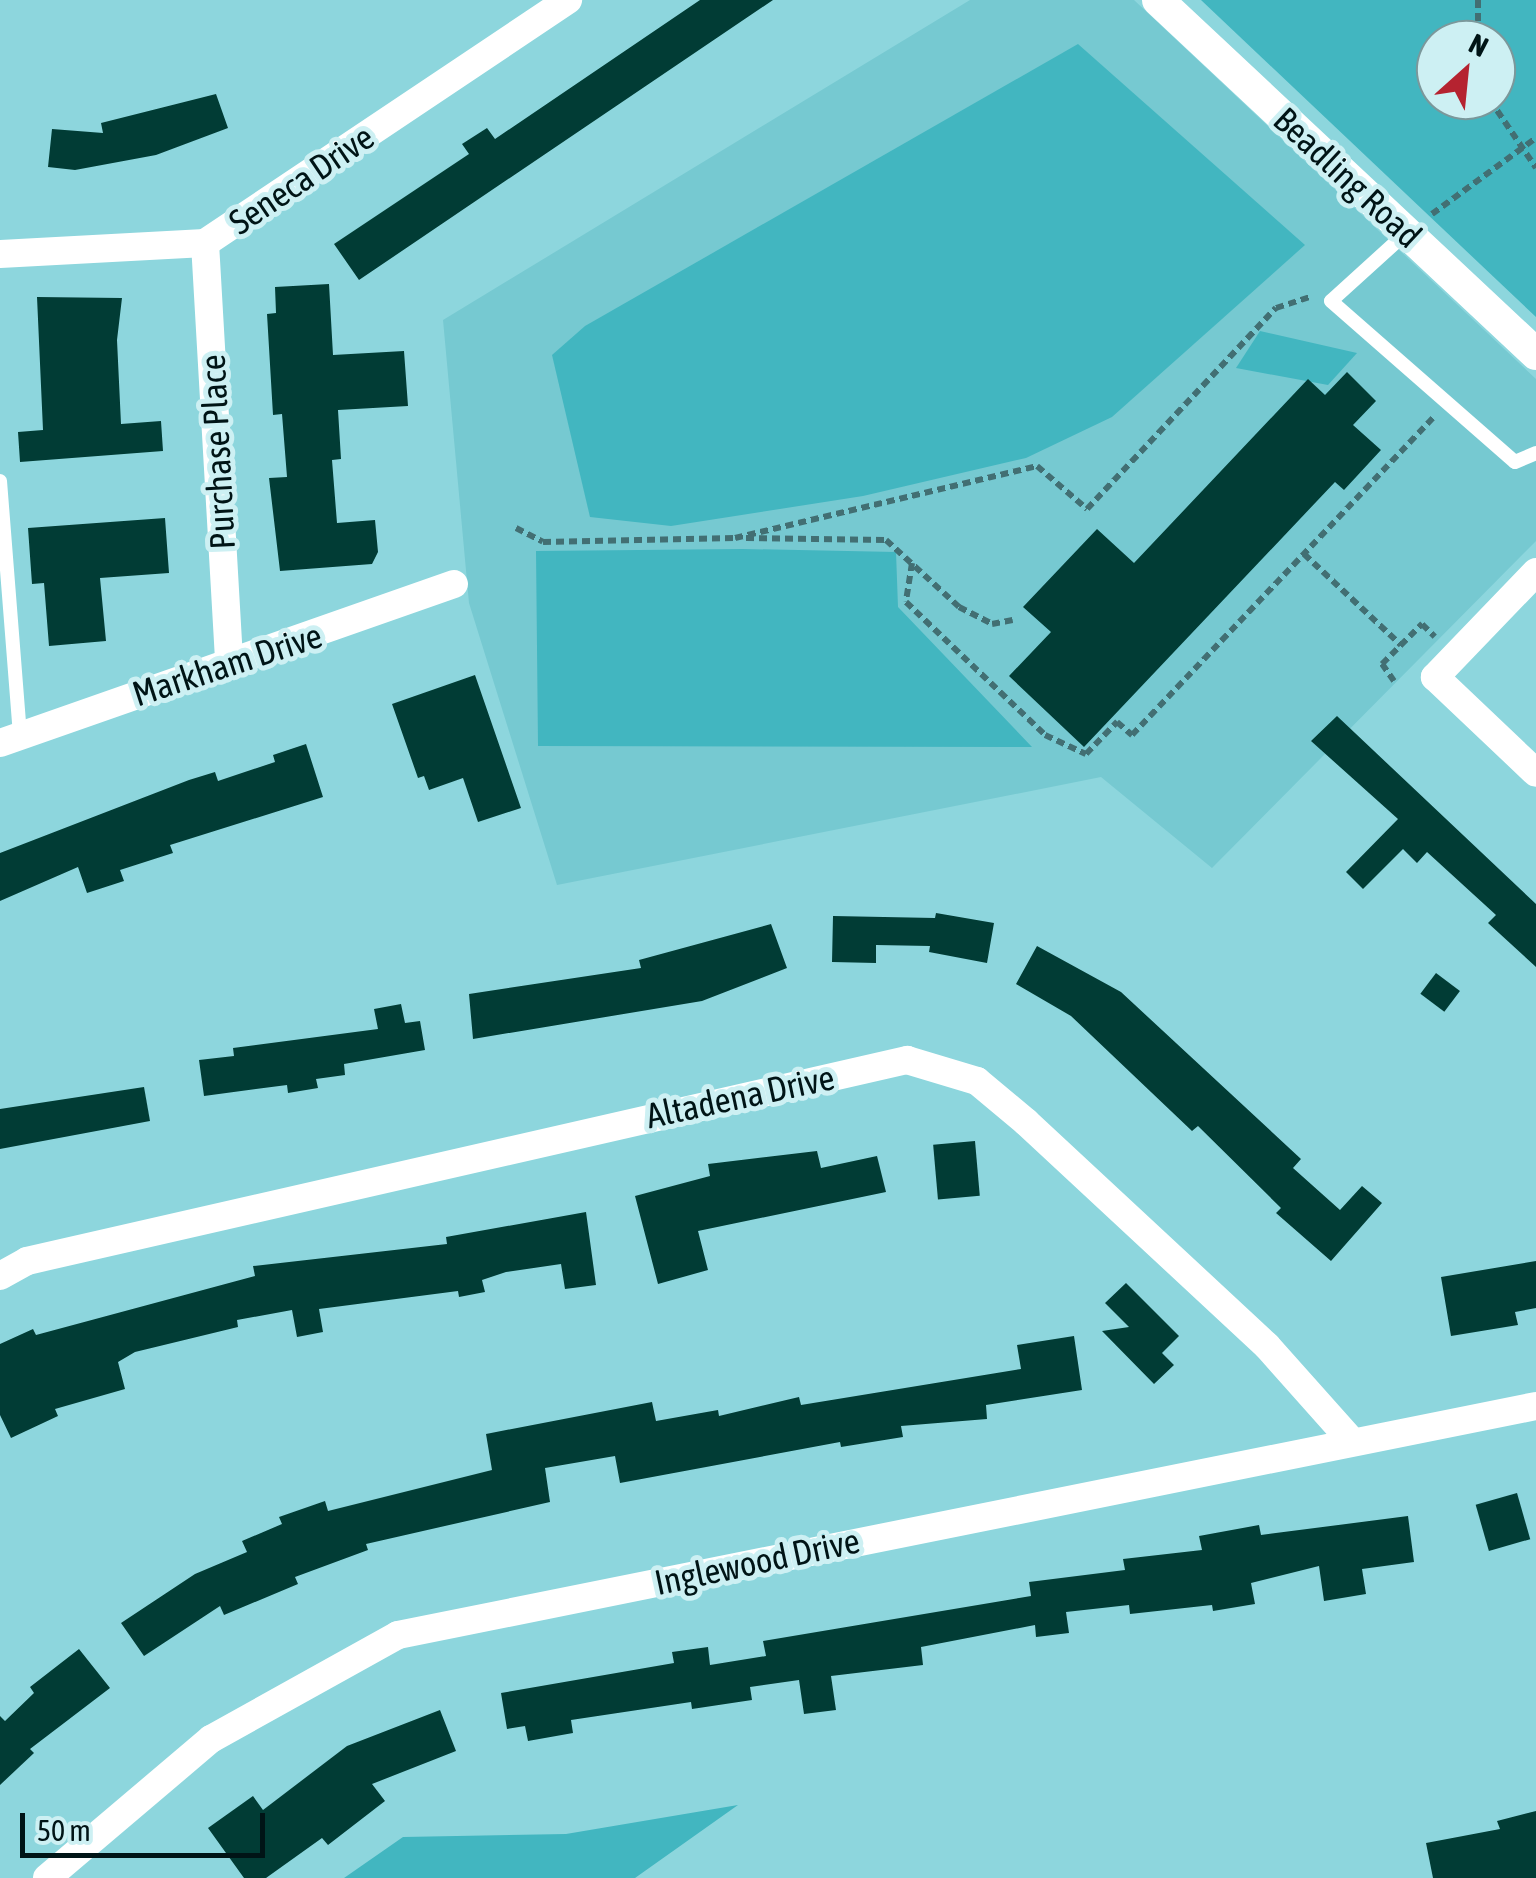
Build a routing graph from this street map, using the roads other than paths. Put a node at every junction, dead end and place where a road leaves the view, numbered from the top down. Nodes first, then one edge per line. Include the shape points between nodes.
1 (568, 0) edge
2 (1158, 0) edge
3 (1415, 226) junction
4 (205, 243) junction
5 (0, 254) edge
6 (1536, 354) edge
7 (1536, 452) edge
8 (0, 481) edge
9 (1536, 572) edge
10 (454, 584) dead end
11 (229, 662) junction
12 (10, 739) edge
13 (1536, 773) edge
14 (0, 1276) edge
15 (1536, 1406) edge
16 (1350, 1438) junction
17 (48, 1878) edge

1 - 4 street, Seneca Drive
2 - 3 street, Beadling Road
3 - 6 street, Beadling Road
3 - 7 lane via 1331,301 1515,462
4 - 5 street, Seneca Drive
4 - 11 street, Purchase Place
8 - 12 lane
9 - 13 street via 1436,677
10 - 11 street, Markham Drive
11 - 12 street, Markham Drive
14 - 16 street, Altadena Drive via 65,1252 908,1060 978,1081 1026,1122 1267,1346
15 - 16 street, Inglewood Drive
16 - 17 street, Inglewood Drive via 398,1635 211,1739

